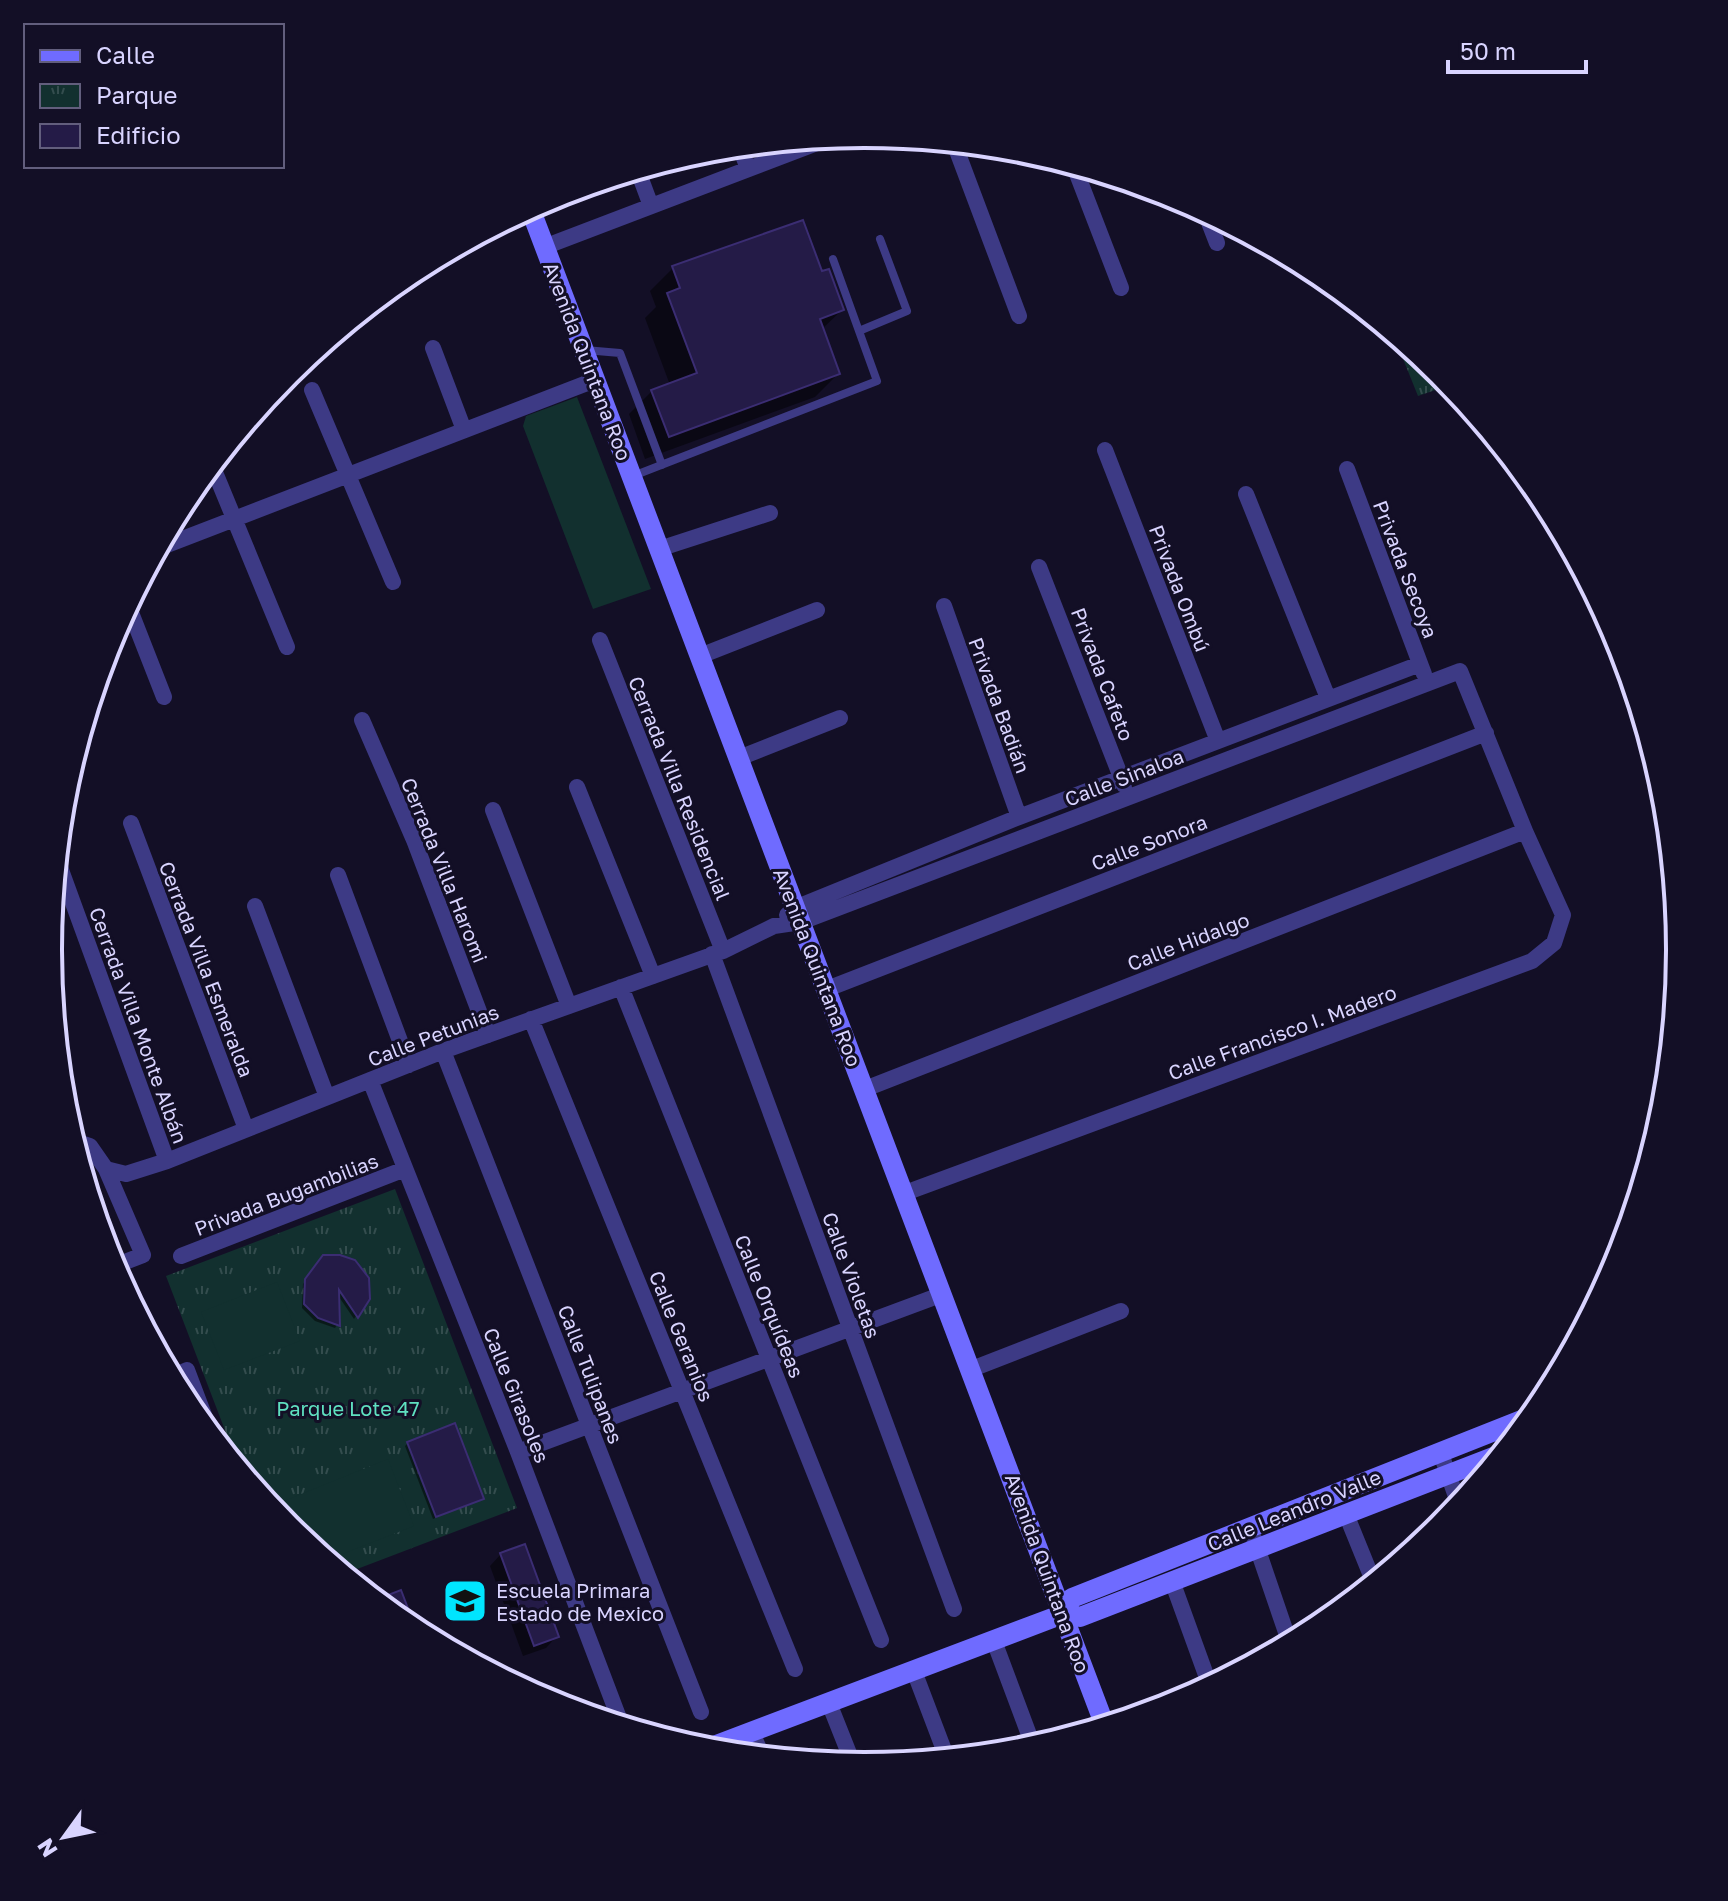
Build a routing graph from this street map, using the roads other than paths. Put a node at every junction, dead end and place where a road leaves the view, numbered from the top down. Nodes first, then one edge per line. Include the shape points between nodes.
1 (794, 152) edge
2 (958, 154) edge
3 (744, 158) edge
4 (748, 169) junction
5 (1079, 178) edge
6 (641, 180) edge
7 (651, 206) junction
8 (534, 220) edge
9 (1211, 228) edge
10 (880, 239) dead end
11 (1217, 243) dead end
12 (544, 247) junction
13 (833, 259) dead end
14 (1121, 288) dead end
15 (1019, 316) dead end
16 (859, 331) junction
17 (433, 348) dead end
18 (584, 350) junction
19 (595, 380) junction
20 (312, 390) dead end
21 (464, 430) junction
22 (1105, 450) dead end
23 (662, 465) junction
24 (1347, 469) dead end
25 (348, 475) junction
26 (217, 477) edge
27 (632, 477) junction
28 (1246, 494) dead end
29 (770, 513) dead end
30 (234, 519) junction
31 (173, 543) edge
32 (659, 549) junction
33 (1039, 567) dead end
34 (393, 582) dead end
35 (944, 606) dead end
36 (817, 610) dead end
37 (134, 620) edge
38 (600, 640) dead end
39 (287, 647) dead end
40 (700, 656) junction
41 (1420, 664) junction
42 (1460, 671) joint
43 (1428, 683) junction
44 (164, 697) dead end
45 (1328, 698) junction
46 (840, 718) dead end
47 (362, 720) dead end
48 (1486, 733) junction
49 (1218, 741) junction
50 (739, 758) junction
51 (1121, 777) junction
52 (577, 787) dead end
53 (1129, 797) junction
54 (493, 810) dead end
55 (1019, 817) junction
56 (131, 823) dead end
57 (1525, 831) junction
58 (338, 875) dead end
59 (66, 882) edge
60 (255, 906) dead end
61 (798, 915) junction
62 (718, 952) junction
63 (653, 976) junction
64 (621, 987) junction
65 (827, 989) junction
66 (569, 1006) junction
67 (531, 1019) junction
68 (488, 1035) junction
69 (443, 1051) junction
70 (409, 1065) junction
71 (370, 1080) junction
72 (865, 1089) junction
73 (327, 1097) junction
74 (246, 1129) junction
75 (86, 1145) edge
76 (167, 1161) junction
77 (106, 1169) junction
78 (405, 1169) junction
79 (905, 1193) junction
80 (181, 1256) dead end
81 (125, 1262) edge
82 (943, 1294) junction
83 (1121, 1311) dead end
84 (851, 1328) junction
85 (769, 1359) junction
86 (972, 1369) junction
87 (682, 1391) junction
88 (1511, 1424) edge
89 (589, 1425) junction
90 (1440, 1451) junction
91 (518, 1452) junction
92 (1481, 1462) edge
93 (1448, 1475) junction
94 (1454, 1493) edge
95 (1346, 1514) junction
96 (1250, 1527) junction
97 (1258, 1548) junction
98 (1370, 1572) edge
99 (1172, 1581) junction
100 (954, 1609) dead end
101 (1063, 1614) junction
102 (1286, 1632) edge
103 (881, 1640) dead end
104 (994, 1641) junction
105 (795, 1669) dead end
106 (914, 1671) junction
107 (1206, 1676) edge
108 (829, 1703) junction
109 (701, 1712) dead end
110 (617, 1713) edge
111 (1101, 1716) edge
112 (752, 1732) junction
113 (1029, 1735) edge
114 (729, 1741) edge
115 (758, 1746) edge
116 (943, 1748) edge
117 (848, 1752) edge

1 - 4 street
2 - 15 street
3 - 4 street
4 - 7 street
5 - 14 street
6 - 7 street
7 - 12 street
8 - 12 main road, Avenida Quintana Roo
9 - 11 street
10 - 16 lane via 907,311
12 - 18 main road, Avenida Quintana Roo
13 - 16 lane
16 - 23 lane via 877,381
17 - 21 street
18 - 19 main road, Avenida Quintana Roo
18 - 23 lane via 620,353
19 - 21 street
19 - 27 main road, Avenida Quintana Roo
20 - 25 street
21 - 25 street
22 - 49 street, Privada Ombú
23 - 27 lane
24 - 41 street, Privada Secoya
25 - 30 street
25 - 34 street
26 - 30 street
27 - 32 main road, Avenida Quintana Roo
28 - 45 street
29 - 32 street
30 - 31 street
30 - 39 street
32 - 40 main road, Avenida Quintana Roo
33 - 51 street, Privada Cafeto
35 - 55 street, Privada Badián
36 - 40 street
37 - 44 street
38 - 62 street, Cerrada Villa Residencial
40 - 50 main road, Avenida Quintana Roo
41 - 43 street, Privada Secoya
41 - 45 street, Calle Sinaloa
42 - 43 street, Calle Sinaloa
42 - 48 street, Calle Francisco I. Madero
43 - 53 street, Calle Sinaloa
45 - 49 street, Calle Sinaloa
46 - 50 street
47 - 68 street, Cerrada Villa Haromi
48 - 57 street, Calle Francisco I. Madero
48 - 65 street, Calle Sonora
49 - 51 street, Calle Sinaloa
50 - 61 main road, Avenida Quintana Roo
51 - 53 street, Privada Cafeto
51 - 55 street, Calle Sinaloa
52 - 63 street
53 - 61 street, Calle Sinaloa
54 - 66 street
55 - 61 street, Calle Sinaloa
56 - 74 street, Cerrada Villa Esmeralda
57 - 72 street, Calle Hidalgo
57 - 79 street, Calle Francisco I. Madero via 1563,915 1554,943 1532,961
58 - 70 street
59 - 76 street, Cerrada Villa Monte Albán
60 - 73 street
61 - 62 street, Calle Petunias
61 - 65 main road, Avenida Quintana Roo
62 - 63 street, Calle Petunias
62 - 84 street, Calle Violetas
63 - 64 street, Calle Petunias
64 - 66 street, Calle Petunias
64 - 85 street, Calle Orquídeas
65 - 72 main road, Avenida Quintana Roo
66 - 67 street, Calle Petunias
67 - 68 street, Calle Petunias
67 - 87 street, Calle Geranios
68 - 69 street, Calle Petunias
69 - 70 street, Calle Petunias
69 - 89 street, Calle Tulipanes
70 - 71 street, Calle Petunias
71 - 73 street, Calle Petunias
71 - 78 street, Calle Girasoles
72 - 79 main road, Avenida Quintana Roo
73 - 74 street, Calle Petunias
74 - 76 street, Calle Petunias
75 - 77 street
76 - 77 street, Calle Petunias via 126,1174
77 - 81 street via 143,1255
78 - 80 street, Privada Bugambilias
78 - 91 street, Calle Girasoles
79 - 82 main road, Avenida Quintana Roo
82 - 84 street
82 - 86 main road, Avenida Quintana Roo
83 - 86 street
84 - 85 street
84 - 100 street, Calle Violetas
85 - 87 street
85 - 103 street, Calle Orquídeas
86 - 101 main road, Avenida Quintana Roo
87 - 89 street
87 - 105 street, Calle Geranios
88 - 90 main road, Calle Leandro Valle
89 - 91 street
89 - 109 street, Calle Tulipanes
90 - 93 street
90 - 96 main road, Calle Leandro Valle
91 - 110 street, Calle Girasoles
92 - 93 main road, Calle Leandro Valle
93 - 94 street
93 - 95 main road, Calle Leandro Valle
95 - 97 main road, Calle Leandro Valle
95 - 98 street
96 - 97 street
96 - 101 main road, Calle Leandro Valle via 1072,1598
97 - 99 main road, Calle Leandro Valle
97 - 102 street
99 - 101 main road, Calle Leandro Valle via 1080,1617
99 - 107 street
101 - 104 main road, Calle Leandro Valle
101 - 111 main road, Avenida Quintana Roo
104 - 106 main road, Calle Leandro Valle
104 - 113 street
106 - 108 main road, Calle Leandro Valle
106 - 116 street
108 - 112 main road, Calle Leandro Valle
108 - 117 street
112 - 114 main road, Calle Leandro Valle
112 - 115 street

